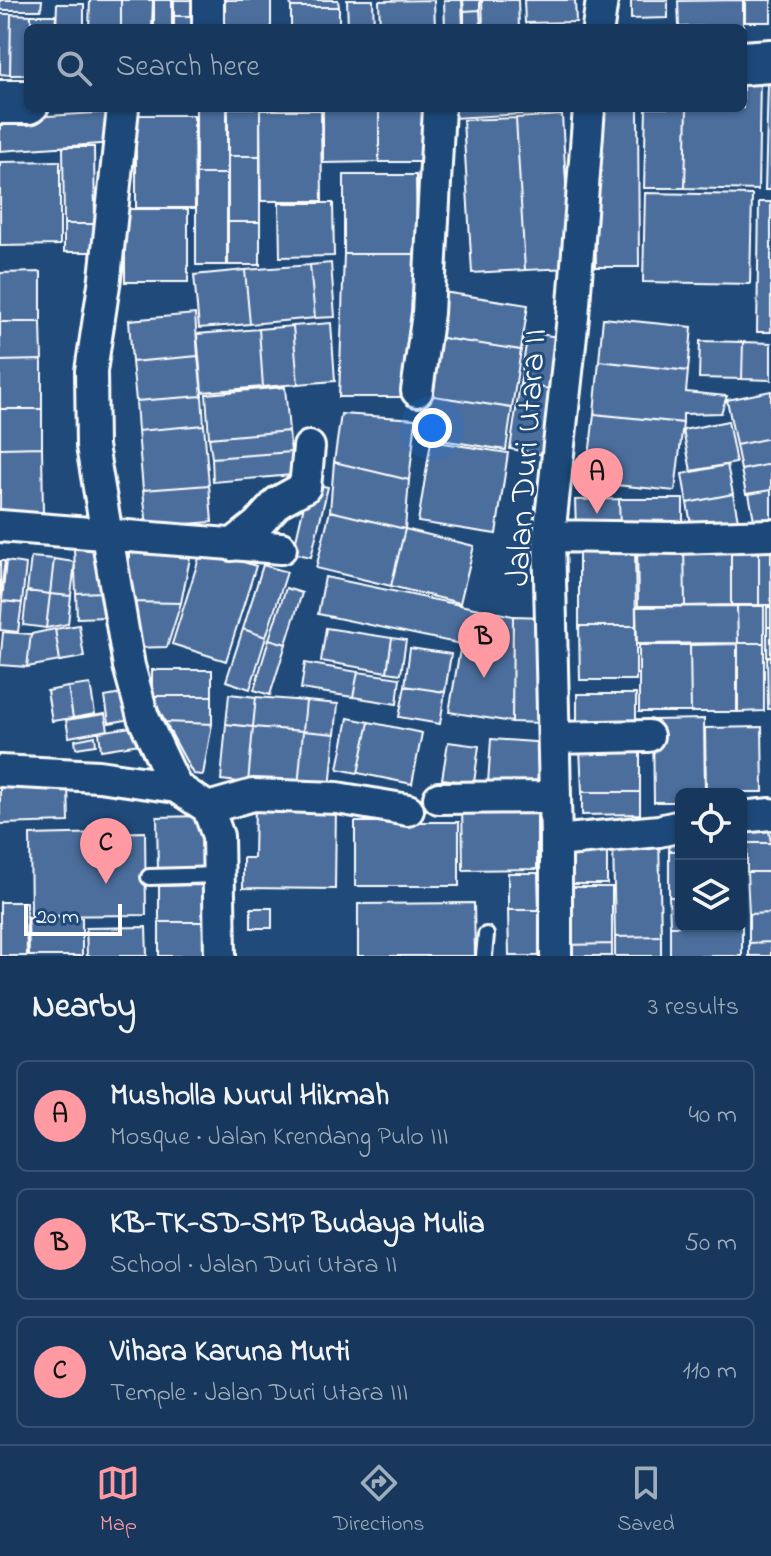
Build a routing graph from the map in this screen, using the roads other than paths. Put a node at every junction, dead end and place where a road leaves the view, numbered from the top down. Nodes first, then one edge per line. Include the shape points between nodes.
1 (208, 0) edge
2 (602, 0) edge
3 (208, 24) edge
4 (599, 24) edge
5 (771, 61) edge
6 (747, 63) edge
7 (0, 102) edge
8 (24, 102) edge
9 (123, 112) edge
10 (439, 112) edge
11 (589, 112) edge
12 (417, 391) dead end
13 (309, 447) dead end
14 (0, 526) edge
15 (771, 535) edge
16 (105, 536) junction
17 (549, 536) junction
18 (232, 545) junction
19 (281, 548) dead end
20 (648, 736) dead end
21 (554, 738) junction
22 (0, 771) edge
23 (176, 787) junction
24 (555, 797) junction
25 (439, 798) dead end
26 (208, 808) junction
27 (408, 810) dead end
28 (771, 814) edge
29 (747, 816) edge
30 (675, 827) edge
31 (556, 841) junction
32 (219, 875) junction
33 (149, 877) dead end
34 (486, 935) dead end
35 (220, 956) edge
36 (484, 956) edge
37 (556, 956) edge

1 - 3 street
2 - 4 street
5 - 6 street
7 - 8 street
9 - 16 street via 91,371 92,446
10 - 12 street via 428,313
11 - 17 street, Jalan Duri Utara II
13 - 18 street via 305,487 278,502
14 - 16 street
15 - 17 street
16 - 18 street
16 - 23 street via 143,717
17 - 21 street, Jalan Duri Utara II
18 - 19 street
20 - 21 street
21 - 24 street, Jalan Duri Utara II
22 - 23 street
23 - 26 street
24 - 25 street
24 - 31 street, Jalan Duri Utara II
26 - 27 street via 253,795 337,798
26 - 32 street via 218,836
28 - 29 street
30 - 31 street
31 - 37 street, Jalan Duri Utara II
32 - 33 lane
32 - 35 street
34 - 36 lane

